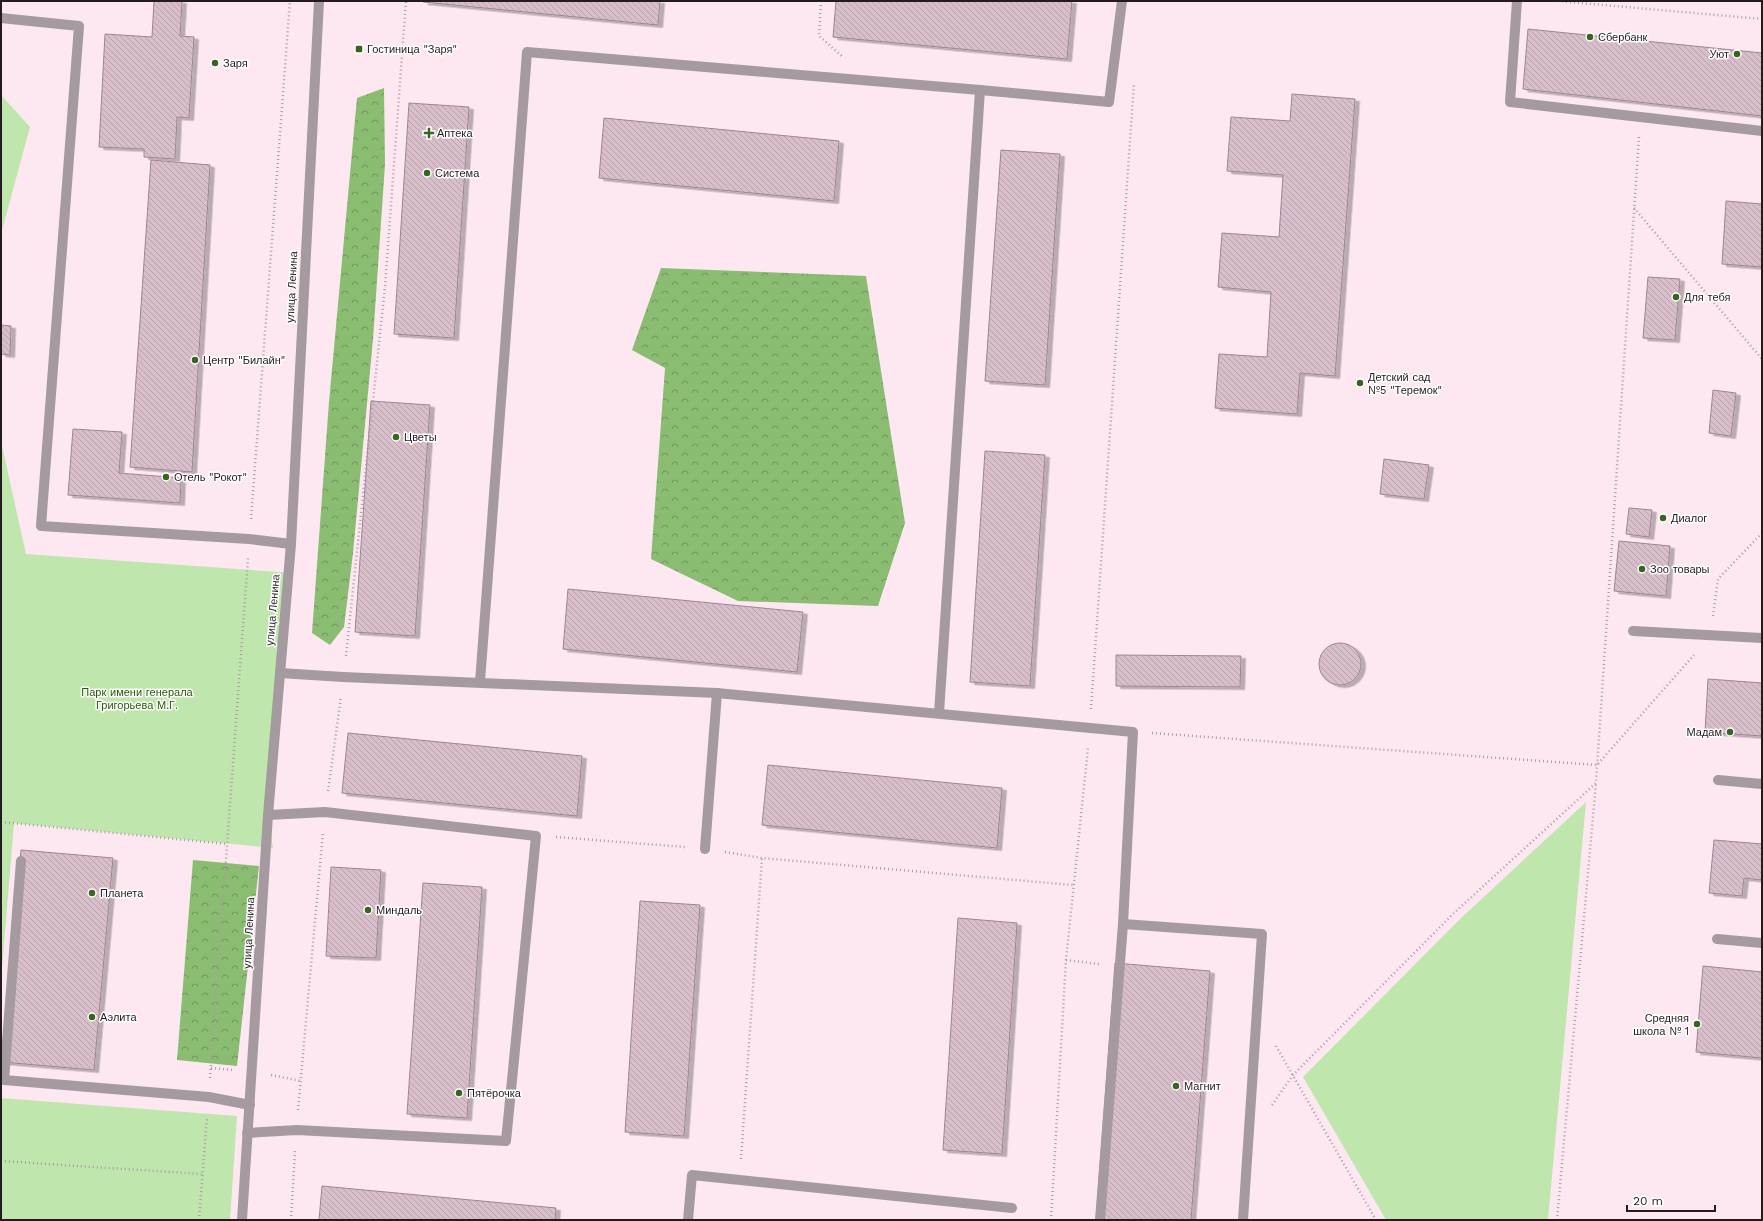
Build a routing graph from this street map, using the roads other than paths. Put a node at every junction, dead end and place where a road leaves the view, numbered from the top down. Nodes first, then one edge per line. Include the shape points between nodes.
1 (319, 1) edge
2 (1122, 1) edge
3 (1517, 1) edge
4 (1, 18) edge
5 (980, 90) junction
6 (1762, 131) edge
7 (291, 544) junction
8 (1633, 631) dead end
9 (1762, 638) edge
10 (280, 673) junction
11 (480, 682) junction
12 (717, 693) junction
13 (939, 713) junction
14 (1718, 780) dead end
15 (1762, 784) edge
16 (268, 815) junction
17 (705, 849) road end
18 (21, 861) dead end
19 (1123, 924) junction
20 (1717, 939) dead end
21 (1762, 943) edge
22 (250, 1105) junction
23 (247, 1133) junction
24 (1012, 1208) dead end
25 (242, 1220) edge
26 (688, 1220) edge
27 (1100, 1220) edge
28 (1243, 1220) edge

1 - 7 street, улица Ленина
2 - 5 street via 1109,102
3 - 6 street via 1510,102
4 - 7 street via 79,26 41,526
5 - 11 street via 527,52
5 - 13 street
7 - 10 street, улица Ленина
8 - 9 street
10 - 11 street
10 - 16 street, улица Ленина
11 - 12 street
12 - 13 street
12 - 17 street
13 - 19 street via 1132,732
14 - 15 street
16 - 22 street, улица Ленина
16 - 23 street via 325,812 536,836 506,1141 297,1130
18 - 22 street via 4,1080 209,1097
19 - 27 street
19 - 28 street via 1262,934
20 - 21 street
22 - 23 street, улица Ленина
23 - 25 street, улица Ленина
24 - 26 street via 692,1175

